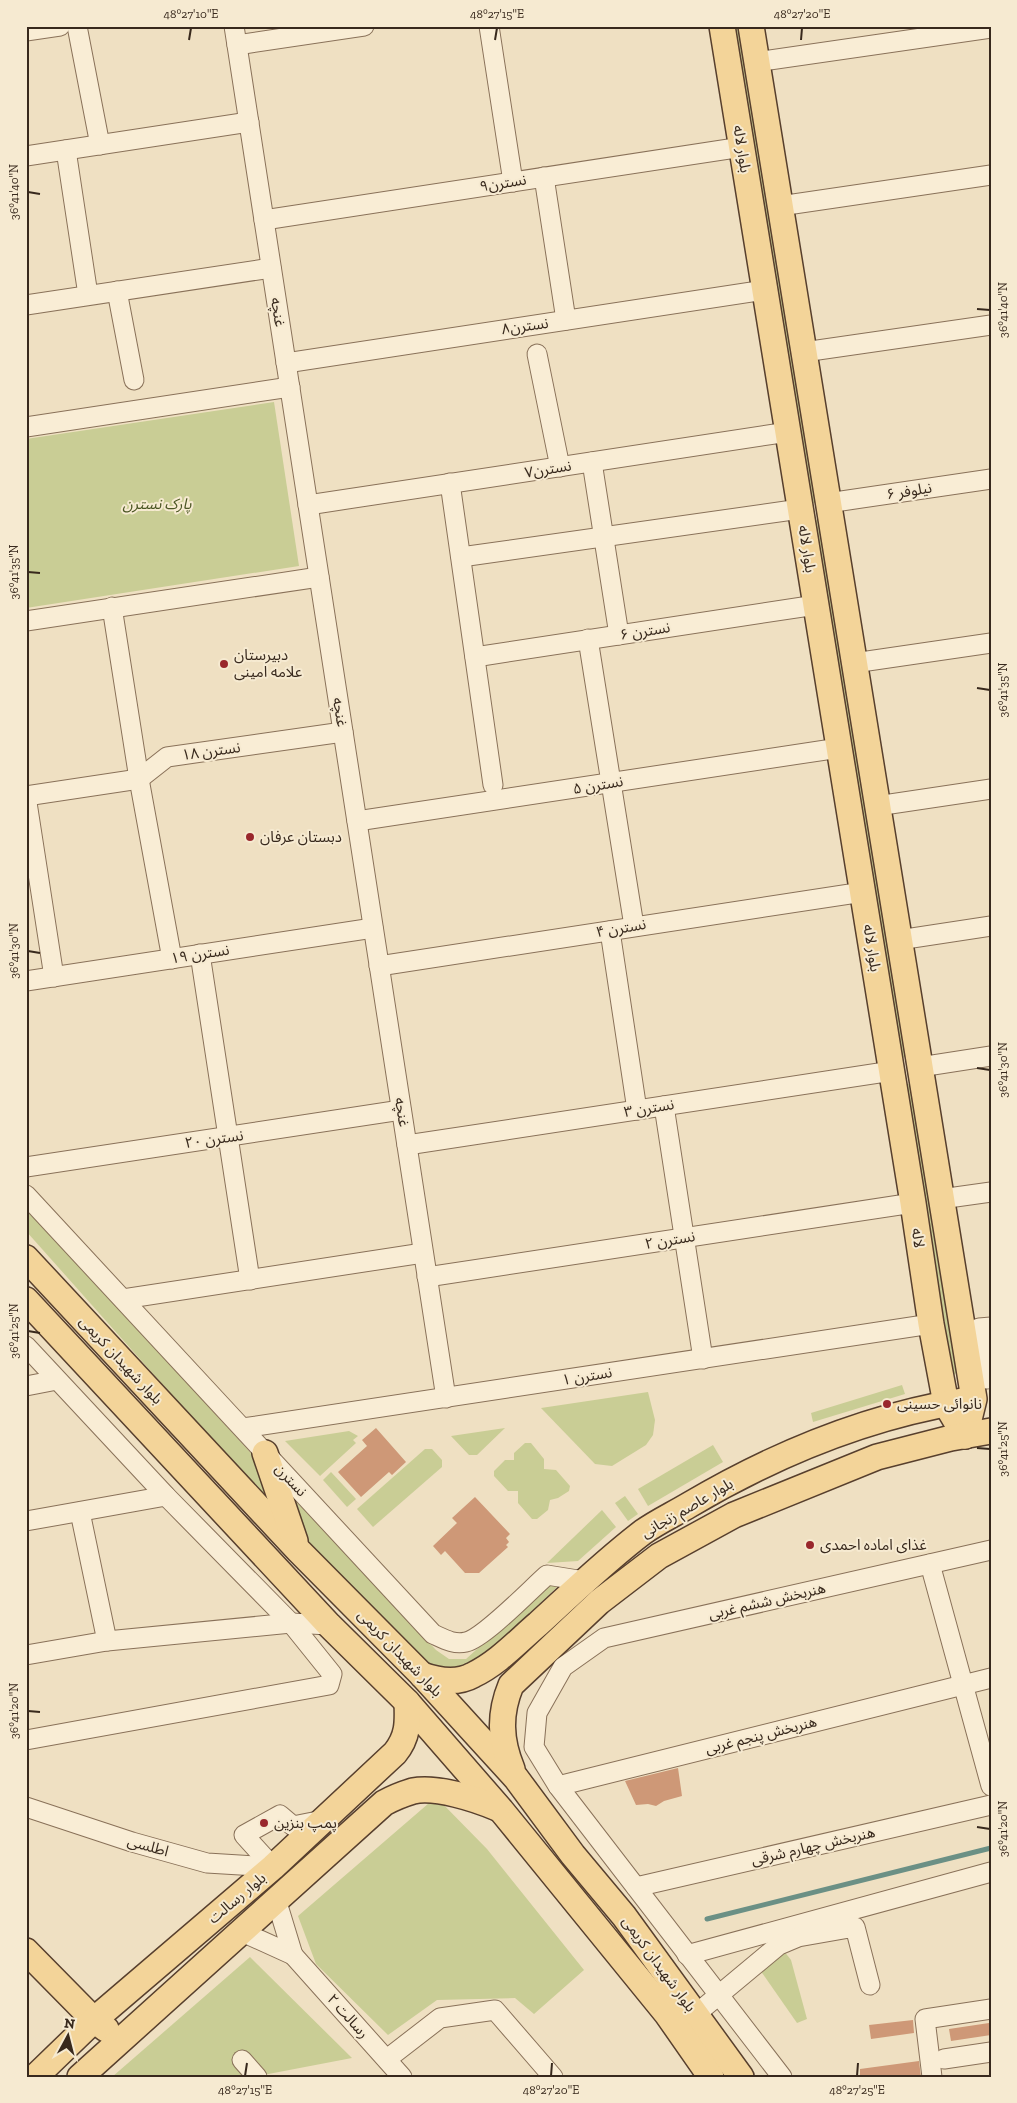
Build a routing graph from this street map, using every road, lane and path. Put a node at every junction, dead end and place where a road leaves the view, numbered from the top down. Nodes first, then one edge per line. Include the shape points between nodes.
1 (60, 26) edge
2 (76, 26) edge
3 (234, 26) edge
4 (364, 26) edge
5 (489, 26) edge
6 (722, 26) edge
7 (751, 26) edge
8 (991, 28) edge
9 (26, 31) edge
10 (237, 46) junction
11 (756, 62) junction
12 (249, 122) junction
13 (100, 145) junction
14 (742, 147) junction
15 (66, 150) junction
16 (26, 156) edge
17 (991, 175) edge
18 (544, 177) junction
19 (514, 182) junction
20 (780, 206) junction
21 (264, 220) junction
22 (271, 268) junction
23 (765, 290) junction
24 (117, 291) junction
25 (88, 295) junction
26 (26, 305) edge
27 (566, 320) junction
28 (991, 325) edge
29 (804, 352) junction
30 (537, 354) dead end
31 (286, 363) junction
32 (134, 380) dead end
33 (290, 387) junction
34 (26, 427) edge
35 (788, 432) junction
36 (592, 462) junction
37 (560, 467) junction
38 (991, 478) edge
39 (450, 483) junction
40 (828, 503) junction
41 (308, 505) junction
42 (800, 509) junction
43 (604, 537) junction
44 (461, 557) junction
45 (319, 576) junction
46 (816, 605) junction
47 (112, 607) junction
48 (26, 621) edge
49 (619, 635) junction
50 (588, 639) junction
51 (991, 643) edge
52 (475, 657) junction
53 (854, 663) junction
54 (343, 732) junction
55 (839, 748) junction
56 (139, 779) junction
57 (611, 783) junction
58 (493, 785) dead end
59 (991, 789) edge
60 (26, 796) edge
61 (877, 806) junction
62 (357, 822) junction
63 (863, 892) junction
64 (634, 926) junction
65 (991, 926) edge
66 (373, 928) junction
67 (610, 931) junction
68 (899, 940) junction
69 (200, 954) junction
70 (172, 959) junction
71 (379, 966) junction
72 (54, 977) junction
73 (26, 981) edge
74 (991, 1056) edge
75 (920, 1067) junction
76 (892, 1071) junction
77 (664, 1106) junction
78 (401, 1110) junction
79 (638, 1110) junction
80 (228, 1137) junction
81 (407, 1145) junction
82 (26, 1167) edge
83 (991, 1192) edge
84 (26, 1195) edge
85 (941, 1199) junction
86 (913, 1203) junction
87 (684, 1238) junction
88 (423, 1253) junction
89 (26, 1258) edge
90 (427, 1277) junction
91 (250, 1280) junction
92 (123, 1299) junction
93 (26, 1300) edge
94 (991, 1316) edge
95 (961, 1321) junction
96 (931, 1324) junction
97 (991, 1326) edge
98 (26, 1346) edge
99 (703, 1359) junction
100 (991, 1378) edge
101 (57, 1380) junction
102 (26, 1386) edge
103 (446, 1398) junction
104 (982, 1398) edge
105 (946, 1404) junction
106 (243, 1428) junction
107 (991, 1431) edge
108 (965, 1436) junction
109 (265, 1453) junction
110 (166, 1496) junction
111 (80, 1512) junction
112 (26, 1521) edge
113 (299, 1550) junction
114 (991, 1550) edge
115 (930, 1564) junction
116 (584, 1581) junction
117 (291, 1622) junction
118 (329, 1625) junction
119 (107, 1641) junction
120 (26, 1655) edge
121 (422, 1675) junction
122 (991, 1678) edge
123 (963, 1685) junction
124 (407, 1702) junction
125 (26, 1740) edge
126 (516, 1778) junction
127 (558, 1786) junction
128 (991, 1786) edge
129 (991, 1805) edge
130 (26, 1807) edge
131 (501, 1810) junction
132 (326, 1820) junction
133 (274, 1867) junction
134 (991, 1872) edge
135 (636, 1887) junction
136 (276, 1899) junction
137 (240, 1931) junction
138 (26, 1951) edge
139 (293, 1955) junction
140 (687, 1955) junction
141 (870, 1984) dead end
142 (718, 1994) junction
143 (991, 2009) edge
144 (696, 2014) junction
145 (94, 2020) junction
146 (120, 2039) junction
147 (991, 2052) edge
148 (387, 2059) junction
149 (242, 2060) dead end
150 (944, 2060) dead end
151 (36, 2077) edge
152 (80, 2077) edge
153 (257, 2077) edge
154 (402, 2077) edge
155 (554, 2077) edge
156 (711, 2077) edge
157 (741, 2077) edge
158 (782, 2077) edge
159 (932, 2077) edge

1 - 9 street
2 - 13 street
3 - 10 street, غنچه
4 - 10 street
5 - 19 street
6 - 14 main road, بلوار لاله
7 - 11 main road, بلوار لاله
8 - 11 street
10 - 12 street, غنچه
11 - 20 main road, بلوار لاله
12 - 13 street
12 - 21 street, غنچه
13 - 15 street
14 - 18 street, نسترن۹
14 - 23 main road, بلوار لاله
15 - 16 street
15 - 25 street
17 - 20 street
18 - 19 street, نسترن۹
18 - 27 street
19 - 21 street, نسترن۹
20 - 29 main road, بلوار لاله
21 - 22 street, غنچه
22 - 24 street
22 - 31 street, غنچه
23 - 27 street, نسترن۸
23 - 35 main road, بلوار لاله
24 - 25 street
24 - 32 street
25 - 26 street
27 - 31 street, نسترن۸
28 - 29 street
29 - 40 main road, بلوار لاله
30 - 37 street
31 - 33 street, غنچه
33 - 34 street
33 - 41 street, غنچه
35 - 36 street, نسترن۷
35 - 42 main road, بلوار لاله
36 - 37 street, نسترن۷
36 - 43 street
37 - 39 street, نسترن۷
38 - 40 street, نیلوفر ۶
39 - 41 street, نسترن۷
39 - 44 street
40 - 42 main road
40 - 53 main road, بلوار لاله
41 - 45 street, غنچه
42 - 43 street
42 - 46 main road, بلوار لاله
43 - 44 street
43 - 49 street
44 - 52 street
45 - 47 street
45 - 54 street, غنچه
46 - 49 street, نسترن ۶
46 - 55 main road, بلوار لاله
47 - 48 street
47 - 56 street
49 - 50 street, نسترن ۶
50 - 52 street, نسترن ۶
50 - 57 street
51 - 53 street
52 - 58 street
53 - 61 main road, بلوار لاله
54 - 56 street, نسترن ۱۸ via 167,758
54 - 62 street, غنچه
55 - 57 street, نسترن ۵
55 - 63 main road, بلوار لاله
56 - 60 street, نسترن ۱۸
56 - 70 street
57 - 62 street, نسترن ۵
57 - 64 street
59 - 61 street
60 - 72 street
61 - 68 main road, بلوار لاله
62 - 66 street, غنچه
63 - 64 street, نسترن ۴
63 - 76 main road, بلوار لاله
64 - 67 street, نسترن ۴
65 - 68 street
66 - 69 street, نسترن ۱۹
66 - 71 street, غنچه
67 - 71 street, نسترن ۴
67 - 79 street
68 - 75 main road, بلوار لاله
69 - 70 street, نسترن ۱۹
69 - 80 street
70 - 72 street, نسترن ۱۹
71 - 78 street, غنچه
72 - 73 street, نسترن ۱۹
74 - 75 street
75 - 76 main road
75 - 85 main road, لاله
76 - 77 street, نسترن ۳
76 - 86 main road, لاله
77 - 79 street, نسترن ۳
77 - 87 street
78 - 80 street, نسترن ۲۰
78 - 81 street, غنچه
79 - 81 street, نسترن ۳
80 - 82 street, نسترن ۲۰
80 - 91 street
81 - 88 street, غنچه
83 - 85 street
84 - 92 street, نسترن
85 - 95 main road, لاله
86 - 87 street, نسترن ۲
86 - 96 main road, لاله
87 - 90 street, نسترن ۲
87 - 99 street
88 - 90 street, غنچه
88 - 91 street
89 - 113 main road, بلوار شهیدان کریمی
90 - 103 street, غنچه
91 - 92 street
92 - 106 street, نسترن
93 - 118 main road, بلوار شهیدان کریمی
94 - 95 street
95 - 104 main road, لاله
96 - 99 street, نسترن ۱
96 - 105 main road, لاله
97 - 100 street via 978,1328 987,1379
98 - 101 street
99 - 103 street, نسترن ۱
101 - 102 street
101 - 110 street
103 - 106 street, نسترن ۱
104 - 105 main road, بلوار عاصم زنجانی
104 - 108 main road
105 - 108 main road
105 - 116 main road, بلوار عاصم زنجانی via 866,1424 790,1454 718,1488 644,1532
106 - 109 street, نسترن
107 - 108 main road, بلوار عاصم زنجانی
108 - 126 main road, بلوار عاصم زنجانی via 877,1457 734,1515 659,1556 599,1602 511,1685 501,1718 502,1737
109 - 113 main road
109 - 116 street, نسترن via 433,1634 449,1642 466,1642 482,1634 547,1575
110 - 111 street
110 - 117 street
111 - 112 street
111 - 119 street
113 - 121 main road, بلوار شهیدان کریمی
114 - 115 street, هنربخش ششم غربی
115 - 123 street
115 - 127 street, هنربخش ششم غربی via 604,1638 563,1667 537,1713 534,1747
116 - 121 main road, بلوار عاصم زنجانی via 492,1665 471,1677 451,1681 437,1681
117 - 118 street
117 - 119 street
117 - 125 street via 332,1674 329,1685
118 - 124 main road, بلوار شهیدان کریمی
119 - 120 street
121 - 126 main road, بلوار شهیدان کریمی
122 - 123 street, هنربخش پنجم غربی
123 - 127 street, هنربخش پنجم غربی
123 - 128 street
124 - 131 main road, بلوار شهیدان کریمی
124 - 132 main road, بلوار رسالت via 407,1731 403,1743
126 - 144 main road, بلوار شهیدان کریمی
127 - 135 street
129 - 135 street, هنربخش چهارم شرقی
130 - 133 street, اطلسی via 207,1863
131 - 136 main road, بلوار رسالت via 455,1794 416,1790 401,1795 384,1803
131 - 156 main road, بلوار شهیدان کریمی via 667,2014
132 - 133 main road, بلوار رسالت
132 - 133 street via 293,1826 280,1815 244,1835
133 - 145 main road, بلوار رسالت
134 - 140 street
135 - 140 street
136 - 137 main road, بلوار رسالت
136 - 139 street
137 - 139 street
137 - 146 main road, بلوار رسالت
138 - 145 main road
139 - 148 street, رسالت ۲
140 - 142 street
141 - 142 street via 855,1928 798,1937 779,1945
142 - 144 street
142 - 158 street
143 - 159 street via 925,2019
144 - 157 main road, بلوار شهیدان کریمی
145 - 146 main road
145 - 151 main road, بلوار رسالت
146 - 152 main road, بلوار رسالت
147 - 150 street
148 - 154 street, رسالت ۲
148 - 155 street via 440,2018 495,2010
149 - 153 street

